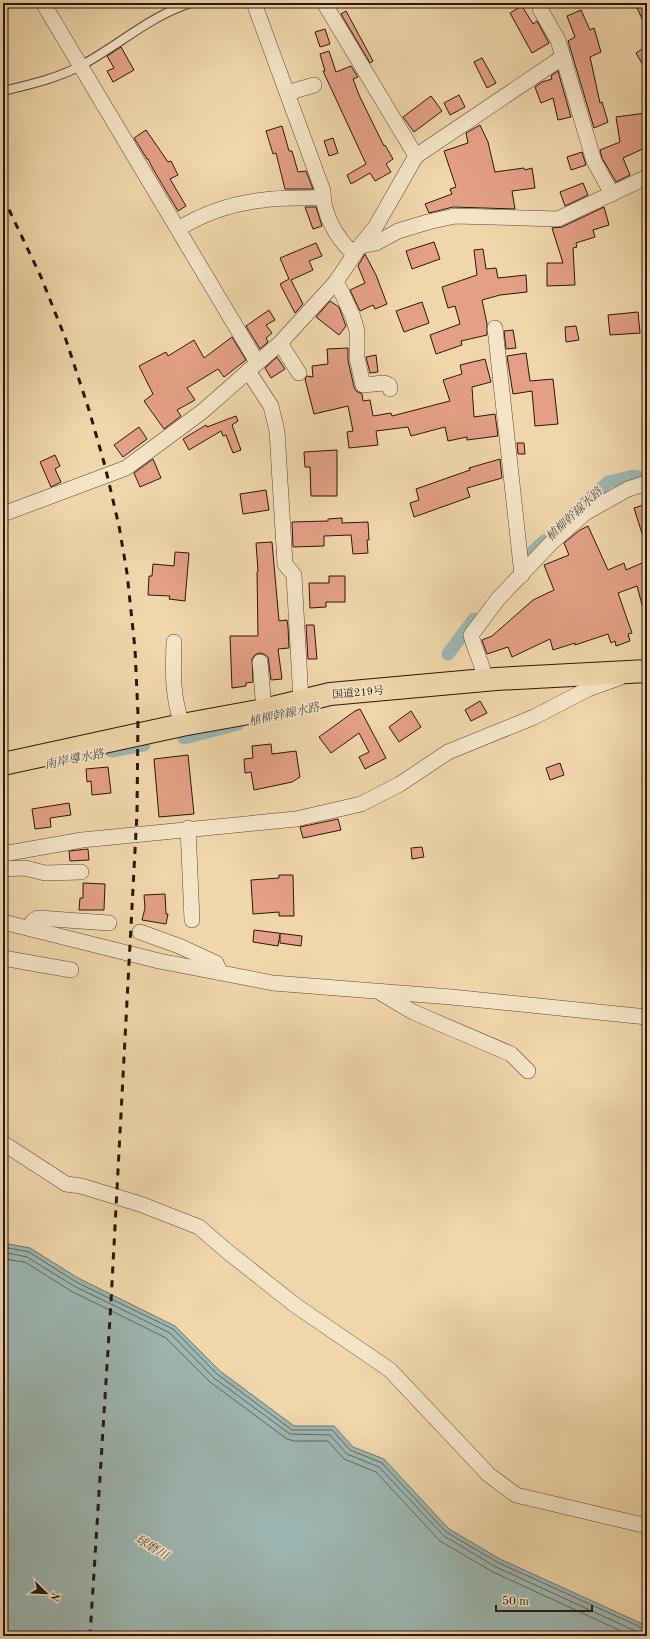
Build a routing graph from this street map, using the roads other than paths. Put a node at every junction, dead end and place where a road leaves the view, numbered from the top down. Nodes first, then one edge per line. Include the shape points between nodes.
1 (42, 3) edge
2 (191, 3) edge
3 (254, 3) edge
4 (324, 3) edge
5 (540, 3) edge
6 (563, 57) junction
7 (81, 66) junction
8 (314, 85) dead end
9 (3, 91) edge
10 (287, 93) junction
11 (416, 156) junction
12 (647, 177) edge
13 (612, 194) junction
14 (323, 197) junction
15 (178, 228) junction
16 (357, 250) junction
17 (335, 283) junction
18 (495, 328) dead end
19 (280, 342) junction
20 (252, 366) junction
21 (299, 373) dead end
22 (390, 389) dead end
23 (647, 483) edge
24 (3, 514) edge
25 (522, 575) junction
26 (174, 642) dead end
27 (260, 662) dead end
28 (645, 670) edge
29 (485, 680) junction
30 (301, 701) junction
31 (264, 710) junction
32 (182, 725) junction
33 (3, 764) edge
34 (188, 828) junction
35 (3, 854) edge
36 (3, 869) edge
37 (81, 872) dead end
38 (192, 920) dead end
39 (3, 922) edge
40 (109, 923) dead end
41 (28, 928) junction
42 (140, 932) dead end
43 (3, 958) edge
44 (71, 970) dead end
45 (220, 972) junction
46 (379, 991) junction
47 (647, 1017) edge
48 (528, 1071) dead end
49 (3, 1143) edge
50 (647, 1526) edge

1 - 7 street
2 - 7 lane via 166,12
3 - 10 street
4 - 11 street
5 - 6 street via 540,9 558,40
6 - 11 street
6 - 13 street via 594,161
7 - 9 lane via 47,79
7 - 15 street
8 - 10 street
10 - 14 street
11 - 16 street via 376,226
12 - 13 street
13 - 16 street via 558,220 455,216 398,231
14 - 15 street via 266,200 234,205 195,218
14 - 16 street via 331,225 339,238
15 - 20 street
16 - 17 street
17 - 19 street
17 - 22 street via 353,316 357,331 357,358 363,385 384,383 389,385
18 - 25 street
19 - 20 street
19 - 21 street
20 - 24 street via 204,411 126,468
20 - 30 street via 271,406 277,431 285,564 294,575
23 - 25 street via 628,489 585,513 552,542
25 - 29 street via 498,599 471,635 484,669
26 - 32 street via 173,684
27 - 31 street
28 - 29 highway, 国道219号
28 - 34 street via 606,682 534,717 448,752 400,784 361,804 296,819
29 - 30 highway, 国道219号 via 330,694
30 - 31 highway, 国道219号
31 - 32 highway, 国道219号
32 - 33 highway, 国道219号
34 - 35 street via 82,840
34 - 38 street
36 - 37 street via 25,868 45,873
39 - 41 street
40 - 41 street via 38,918
41 - 45 street via 160,961
42 - 45 street via 216,963
43 - 44 street
45 - 46 street via 273,983
46 - 47 street
46 - 48 street via 413,1012 511,1054
49 - 50 street via 66,1184 140,1204 200,1227 295,1305 390,1370 489,1475 516,1495

